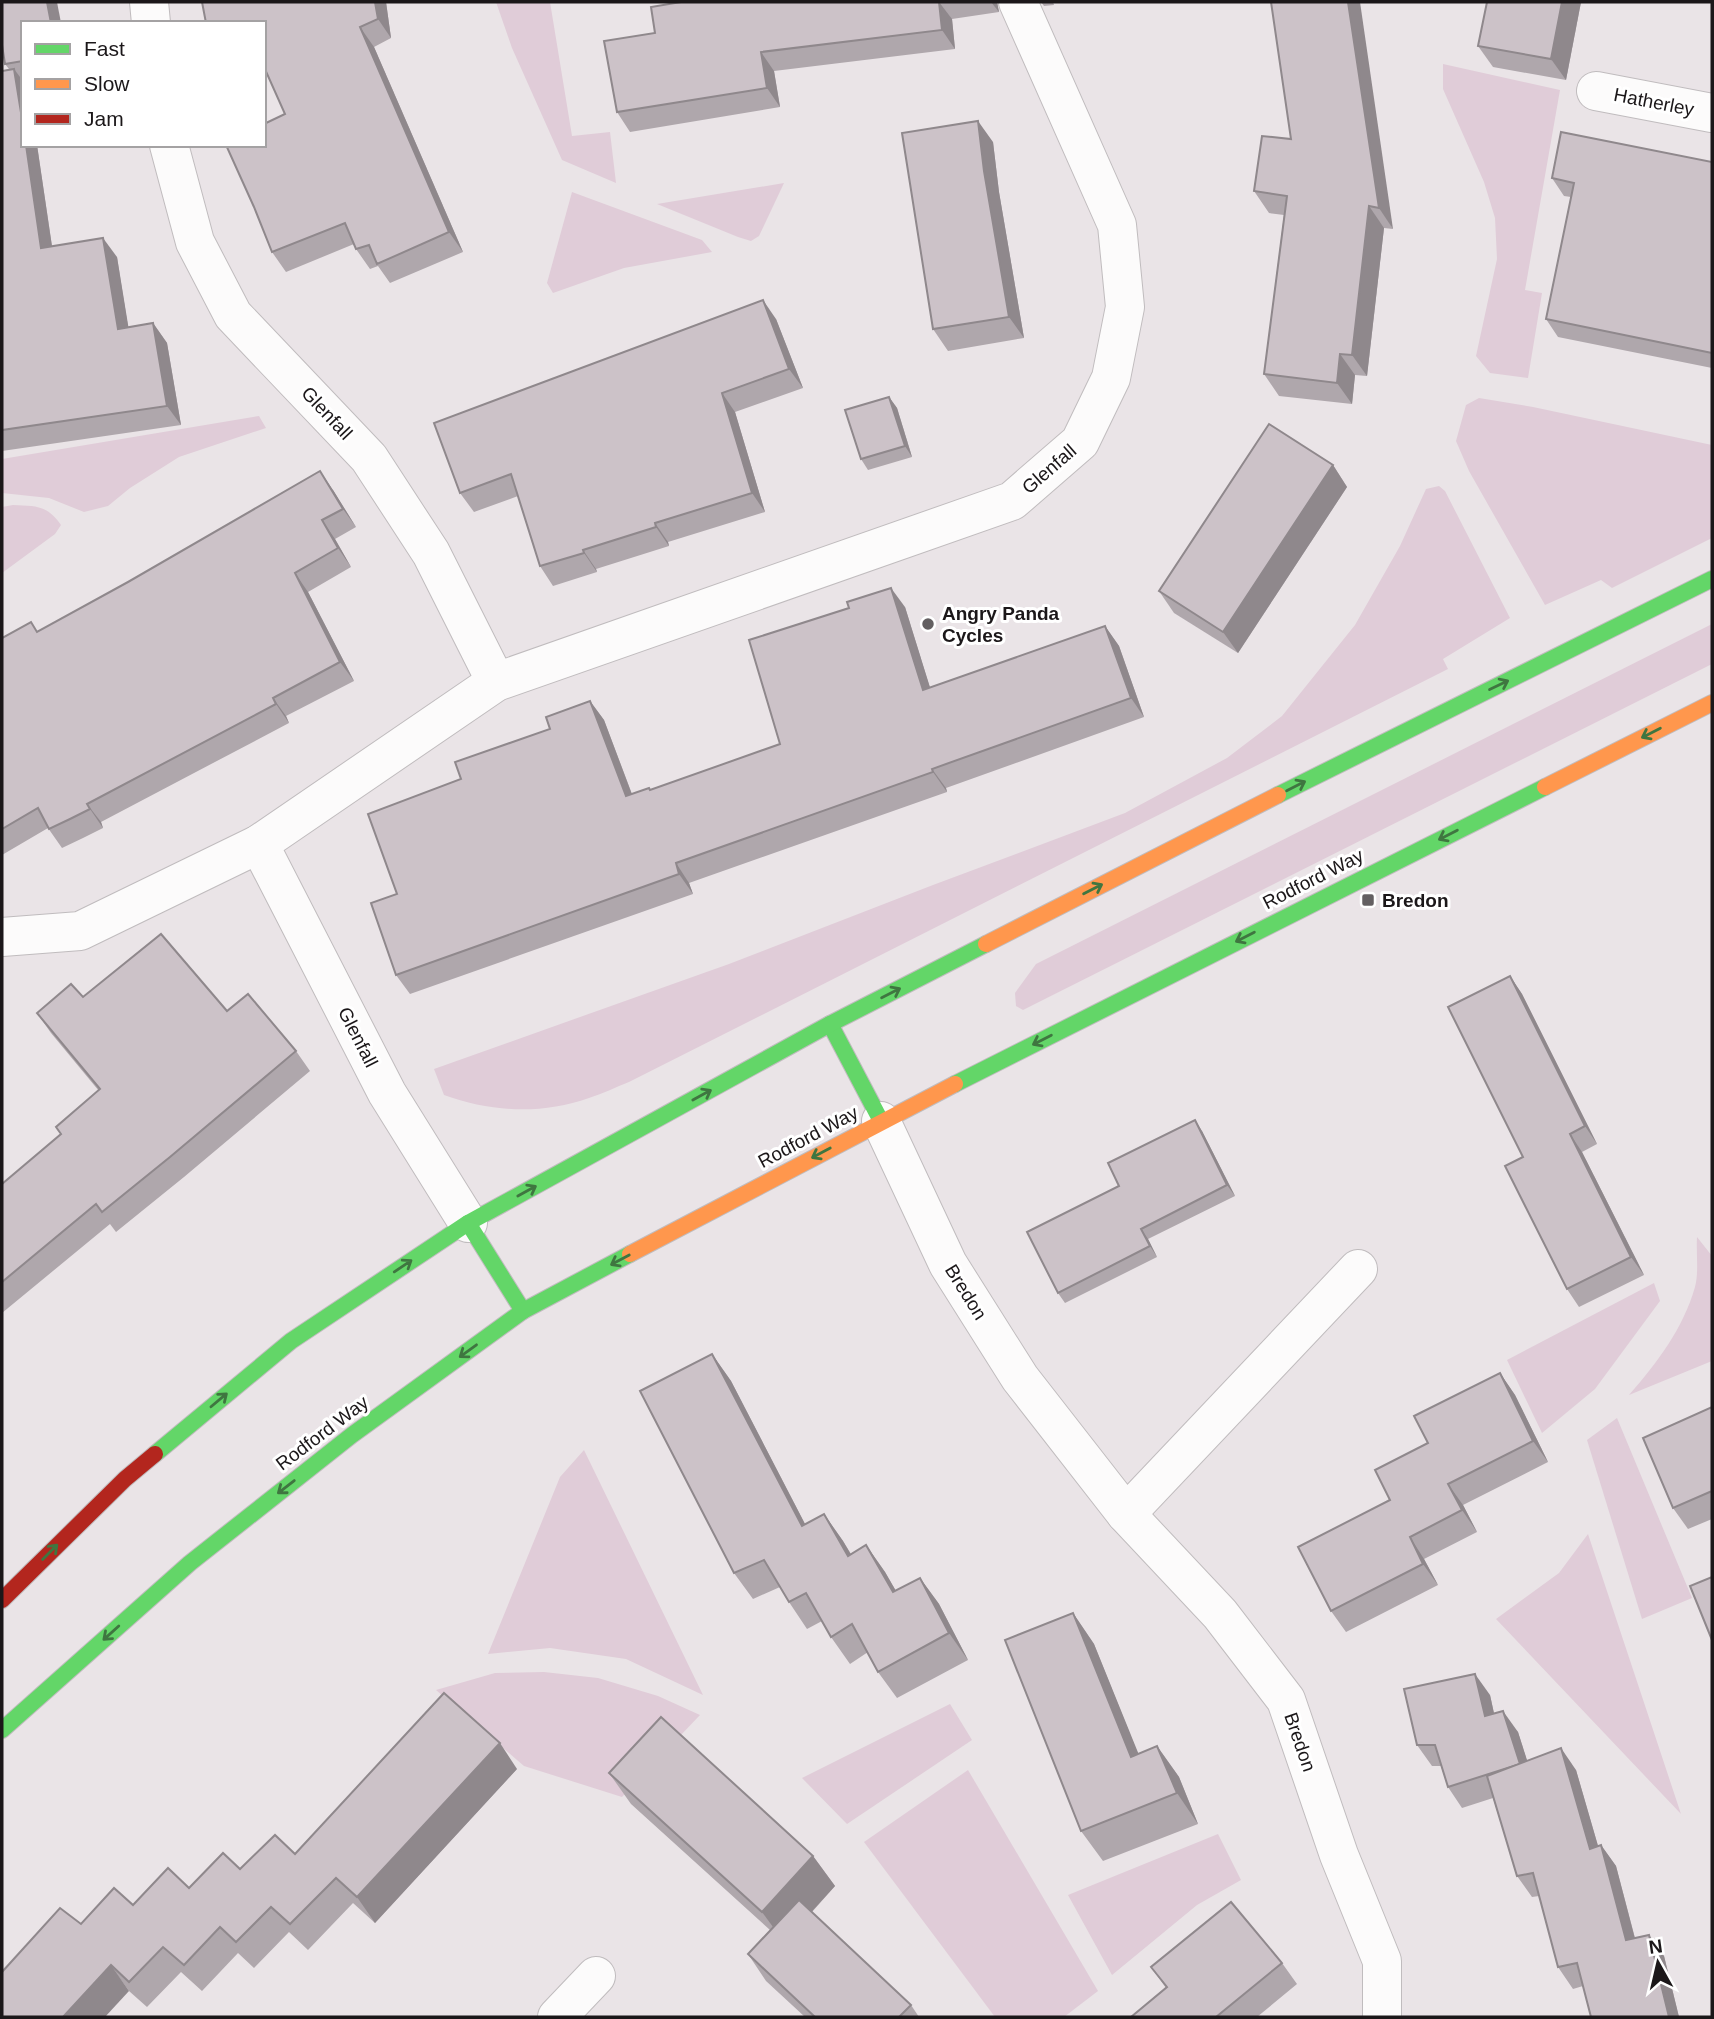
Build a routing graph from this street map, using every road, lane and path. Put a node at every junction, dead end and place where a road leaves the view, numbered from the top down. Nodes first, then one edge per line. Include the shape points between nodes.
1 (149, 2) edge
2 (1018, 2) edge
3 (151, 21) edge
4 (1596, 90) dead end
5 (1712, 113) edge
6 (170, 147) edge
7 (1712, 579) edge
8 (496, 682) junction
9 (1712, 703) edge
10 (259, 844) junction
11 (2, 936) edge
12 (830, 1024) junction
13 (881, 1121) junction
14 (468, 1223) junction
15 (1357, 1269) dead end
16 (523, 1311) junction
17 (1126, 1514) junction
18 (2, 1600) edge
19 (2, 1730) edge
20 (596, 1976) dead end
21 (557, 2017) edge
22 (1382, 2017) edge

1 - 3 street
2 - 8 street, Glenfall via 1117,225 1125,307 1111,378 1080,442 1012,501
4 - 5 street, Hatherley
6 - 8 street, Glenfall via 195,242 233,315 369,458 431,553
12 -> 7 street
8 - 10 street, Glenfall
9 -> 13 street, Rodford Way
10 - 11 street, Glenfall via 80,931
10 - 14 street, Glenfall via 387,1093
12 - 13 street
14 -> 12 street
13 -> 16 street, Rodford Way
13 - 17 street, Bredon via 948,1264 1020,1378
14 - 16 street
18 -> 14 street via 125,1479 291,1341
15 - 17 street
16 -> 19 street, Rodford Way via 352,1435 190,1563
17 - 22 street, Bredon via 1220,1614 1286,1700 1339,1855 1382,1961
20 - 21 street

